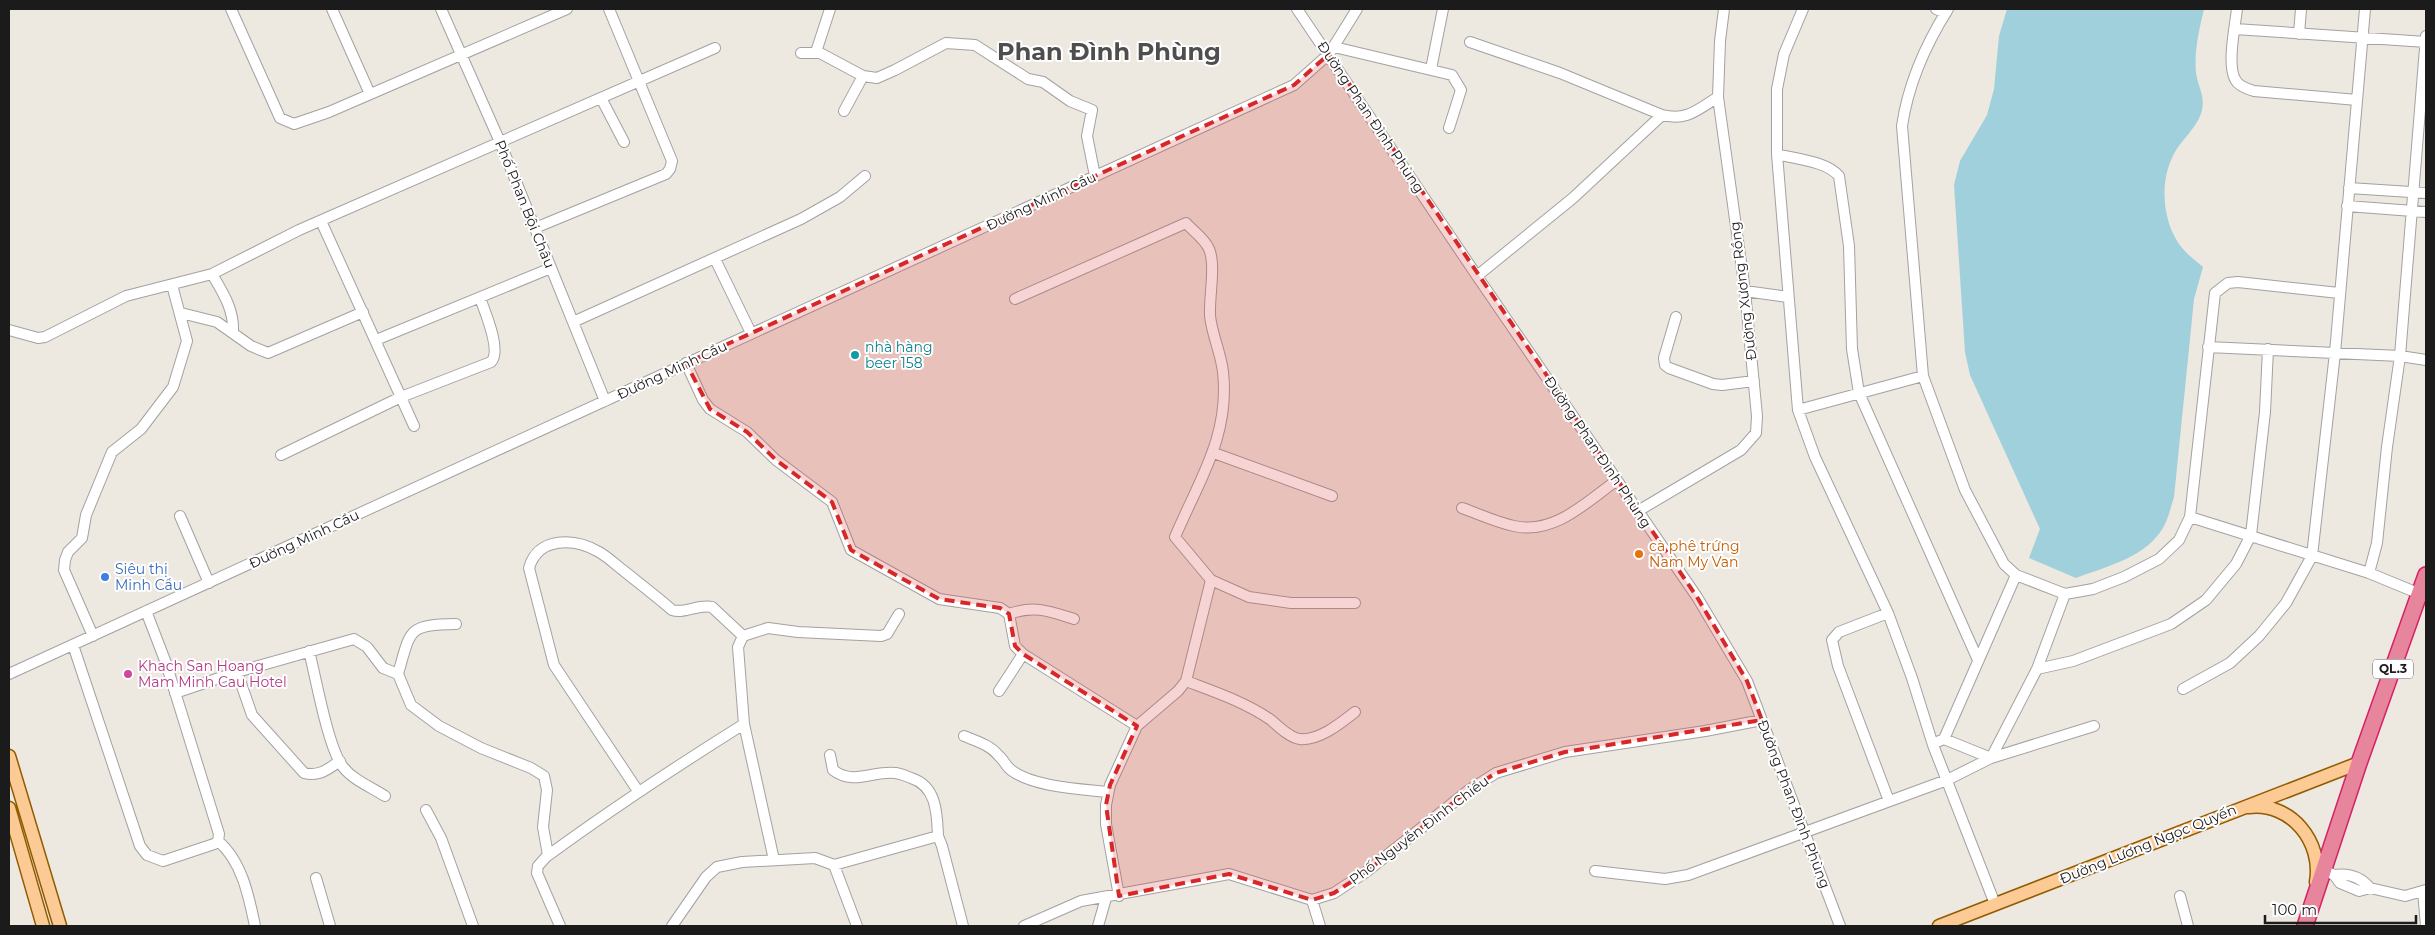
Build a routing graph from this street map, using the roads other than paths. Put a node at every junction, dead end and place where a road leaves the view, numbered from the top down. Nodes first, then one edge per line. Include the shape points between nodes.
1 (231, 9) edge
2 (332, 9) edge
3 (441, 9) edge
4 (567, 9) edge
5 (609, 9) edge
6 (830, 9) edge
7 (1297, 9) edge
8 (1443, 9) edge
9 (1724, 9) edge
10 (1803, 9) edge
11 (2237, 9) edge
12 (2301, 9) edge
13 (2365, 9) edge
14 (1944, 10) edge
15 (1354, 11) edge
16 (2235, 29) junction
17 (2299, 34) junction
18 (2426, 36) edge
19 (2363, 39) junction
20 (1470, 42) dead end
21 (2426, 42) edge
22 (715, 48) dead end
23 (1332, 51) junction
24 (816, 52) junction
25 (801, 53) dead end
26 (462, 55) junction
27 (1431, 69) junction
28 (864, 76) junction
29 (639, 81) junction
30 (370, 94) junction
31 (1718, 97) junction
32 (601, 98) junction
33 (2357, 100) junction
34 (844, 111) dead end
35 (1662, 115) junction
36 (1449, 128) dead end
37 (500, 142) junction
38 (624, 142) dead end
39 (1777, 154) junction
40 (865, 176) dead end
41 (1094, 176) junction
42 (2349, 188) junction
43 (2413, 193) junction
44 (2426, 193) edge
45 (2347, 206) junction
46 (2412, 211) junction
47 (2426, 212) edge
48 (321, 220) junction
49 (535, 228) junction
50 (715, 259) junction
51 (551, 268) junction
52 (212, 274) junction
53 (1477, 276) junction
54 (172, 285) junction
55 (1745, 291) junction
56 (2339, 293) junction
57 (1788, 297) junction
58 (480, 298) junction
59 (1015, 299) dead end
60 (363, 312) junction
61 (181, 313) junction
62 (1676, 317) dead end
63 (573, 322) junction
64 (9, 330) edge
65 (233, 332) junction
66 (751, 334) junction
67 (376, 340) junction
68 (2208, 347) junction
69 (2268, 349) junction
70 (2335, 353) junction
71 (2400, 356) junction
72 (2426, 360) edge
73 (686, 363) junction
74 (1923, 376) junction
75 (1754, 382) junction
76 (1859, 393) junction
77 (401, 398) junction
78 (605, 401) junction
79 (1798, 410) junction
80 (414, 426) dead end
81 (1214, 453) junction
82 (281, 455) dead end
83 (1617, 480) junction
84 (1332, 496) dead end
85 (1462, 508) dead end
86 (1638, 511) junction
87 (180, 516) dead end
88 (2190, 517) junction
89 (2250, 535) junction
90 (2312, 556) junction
91 (2369, 573) junction
92 (2016, 575) junction
93 (2426, 575) edge
94 (1211, 580) junction
95 (208, 582) junction
96 (2065, 594) junction
97 (2423, 594) edge
98 (1355, 603) dead end
99 (146, 611) junction
100 (1888, 613) junction
101 (899, 614) dead end
102 (1009, 614) junction
103 (1074, 619) dead end
104 (456, 624) dead end
105 (93, 636) junction
106 (742, 636) junction
107 (74, 645) junction
108 (309, 651) junction
109 (1023, 654) junction
110 (1978, 660) junction
111 (2037, 669) junction
112 (237, 672) junction
113 (9, 674) edge
114 (398, 674) junction
115 (1186, 681) junction
116 (2183, 690) dead end
117 (998, 691) dead end
118 (175, 693) junction
119 (1354, 712) dead end
120 (1762, 720) junction
121 (744, 724) junction
122 (1137, 726) junction
123 (2094, 726) dead end
124 (964, 736) dead end
125 (1944, 740) junction
126 (1933, 745) junction
127 (830, 755) dead end
128 (9, 756) edge
129 (1991, 758) junction
130 (340, 761) junction
131 (2358, 763) junction
132 (1947, 780) junction
133 (638, 791) junction
134 (1108, 792) junction
135 (385, 796) dead end
136 (1889, 801) junction
137 (9, 808) edge
138 (2236, 808) junction
139 (426, 810) dead end
140 (1804, 833) junction
141 (938, 836) junction
142 (218, 841) junction
143 (548, 855) junction
144 (774, 860) junction
145 (834, 864) junction
146 (1595, 871) dead end
147 (2328, 872) junction
148 (316, 878) dead end
149 (2424, 891) edge
150 (2315, 892) junction
151 (1119, 896) junction
152 (2180, 896) dead end
153 (1106, 898) junction
154 (1312, 900) junction
155 (1995, 904) junction
156 (44, 926) edge
157 (60, 926) edge
158 (255, 926) edge
159 (330, 926) edge
160 (473, 926) edge
161 (560, 926) edge
162 (672, 926) edge
163 (857, 926) edge
164 (963, 926) edge
165 (1024, 926) edge
166 (1098, 926) edge
167 (1320, 926) edge
168 (1840, 926) edge
169 (1939, 926) edge
170 (2188, 926) edge
171 (2305, 926) edge
172 (2426, 926) edge

1 - 30 street via 284,122 299,123
2 - 30 street
3 - 26 street, Phố Phan Bội Châu
4 - 26 street
5 - 29 street
6 - 24 street
7 - 23 street, Đường Phan Đình Phùng
8 - 27 street
9 - 31 street, Đường Xương Rồng
10 - 39 street via 1779,72 1776,89
11 - 16 street
12 - 17 street
13 - 19 street
14 - 74 street via 1906,99 1902,126
15 - 23 street
16 - 17 street
16 - 33 street via 2232,69 2235,80 2242,87 2254,91
17 - 19 street
18 - 21 street
19 - 21 street
19 - 33 street
20 - 35 street via 1560,73
21 - 43 street
22 - 29 street
23 - 27 street
23 - 41 street, Đường Minh Cầu via 1294,84
23 - 53 street, Đường Phan Đình Phùng
24 - 25 street
24 - 28 street
26 - 30 street
26 - 37 street, Phố Phan Bội Châu
27 - 36 street via 1452,75 1461,90
28 - 34 street
28 - 41 street via 884,76 946,43 975,45 1028,79 1043,82 1070,101 1092,110 1087,136
29 - 32 street
29 - 49 street via 672,161 668,172
31 - 35 street via 1685,117
31 - 55 street, Đường Xương Rồng
32 - 37 street
32 - 38 street
33 - 42 street
35 - 53 street via 1573,198
37 - 48 street
37 - 49 street, Phố Phan Bội Châu
39 - 57 street
39 - 76 street via 1809,161 1839,176 1848,246 1852,349
40 - 50 street via 840,197
41 - 66 street, Đường Minh Cầu
42 - 43 street
42 - 45 street
43 - 44 street
43 - 46 street
45 - 46 street
45 - 56 street
46 - 47 street
46 - 71 street
48 - 52 street
48 - 60 street
49 - 51 street, Phố Phan Bội Châu
50 - 63 street
50 - 66 street
51 - 58 street
51 - 63 street, Phố Phan Bội Châu
52 - 54 street
52 - 65 street via 229,303 234,318
53 - 83 street, Đường Phan Đình Phùng
54 - 61 street
54 - 64 street via 126,296 45,338
55 - 57 street
55 - 75 street, Đường Xương Rồng
56 - 68 street via 2228,283 2215,293
56 - 70 street
57 - 79 street
58 - 67 street
58 - 77 street via 496,349 494,359
59 - 81 street via 1186,223 1208,247 1213,261 1210,315 1223,371 1224,407
60 - 65 street via 268,353
60 - 67 street
61 - 65 street via 217,322
61 - 105 street via 187,341 173,387 140,429 112,452 86,515 82,538 68,552 65,560 64,570
62 - 75 street via 1664,358 1665,365 1722,386
63 - 78 street, Phố Phan Bội Châu
66 - 73 street, Đường Minh Cầu
67 - 77 street
68 - 69 street
68 - 88 street
69 - 70 street
69 - 89 street via 2265,412
70 - 71 street
70 - 90 street
71 - 72 street
71 - 91 street via 2377,542
73 - 78 street, Đường Minh Cầu
73 - 102 street via 710,409 746,432 776,460 832,502 851,550 939,599 1000,608
74 - 76 street
74 - 92 street via 1965,490 2004,564
75 - 86 street, Đường Xương Rồng via 1756,433 1741,450
76 - 79 street
76 - 110 street
77 - 80 street
77 - 82 street
78 - 95 street, Đường Minh Cầu
79 - 100 street via 1815,457
81 - 84 street
81 - 94 street via 1175,537
83 - 85 street via 1564,518 1548,525 1514,526
83 - 86 street, Đường Phan Đình Phùng
86 - 120 street, Đường Phan Đình Phùng via 1697,597 1748,681
87 - 95 street
88 - 89 street
88 - 96 street via 2179,540 2158,559 2093,589
89 - 90 street
89 - 111 street via 2236,564 2206,600 2171,624 2073,661
90 - 91 street
90 - 116 street via 2286,603 2260,636 2230,662
91 - 97 street
92 - 96 street
92 - 110 street
93 - 97 highway, QL.3
94 - 98 street via 1257,598 1291,603
94 - 115 street
95 - 99 street, Đường Minh Cầu
96 - 111 street
97 - 131 highway, QL.3
99 - 105 street, Đường Minh Cầu
99 - 118 street
100 - 126 street
100 - 136 street via 1839,632 1832,640 1838,666
101 - 106 street via 887,634 881,636 768,628
102 - 103 street via 1024,609 1040,609
102 - 109 street via 1015,646
104 - 114 street via 430,624 409,634
105 - 107 street, Đường Minh Cầu
106 - 121 street via 738,647
106 - 133 street via 712,607 672,610 599,552 576,543 560,541 548,545 532,558 529,568 554,665
107 - 113 street, Đường Minh Cầu
107 - 142 street via 140,846 147,855 162,861
108 - 112 street
108 - 114 street via 354,639 360,641 383,668
108 - 130 street via 334,751
109 - 117 street
109 - 122 street
110 - 125 street
111 - 129 street
112 - 118 street
112 - 130 street via 252,714 304,773 322,773
114 - 143 street via 410,705 439,726 544,776 547,790 542,826
115 - 119 street via 1235,699 1298,739 1312,738 1327,731
115 - 122 street
118 - 142 street via 219,834
120 - 140 street, Đường Phan Đình Phùng
120 - 154 street, Phố Nguyễn Đình Chiểu via 1565,752 1496,773 1469,790 1366,872 1334,893
121 - 133 street
121 - 144 street
122 - 134 street
123 - 129 street
124 - 134 street via 987,746 1011,770 1027,778
125 - 126 street
125 - 129 street
126 - 132 street
127 - 141 street via 833,770 840,775 856,778 896,773 925,784 937,814
128 - 157 main road
129 - 132 street
130 - 135 street via 356,778
131 - 138 main road, Đường Lương Ngọc Quyến
131 - 147 highway, QL.3
132 - 136 street
132 - 155 street
133 - 143 street
134 - 151 street via 1106,824
136 - 140 street
137 - 156 main road
138 - 150 main road via 2256,806 2274,809 2292,818 2306,833 2315,851 2318,871
138 - 155 main road, Đường Lương Ngọc Quyến
139 - 160 street via 444,846
140 - 146 street via 1688,875 1665,879
140 - 168 street, Đường Phan Đình Phùng
141 - 145 street
141 - 164 street
142 - 158 street via 234,858
143 - 161 street via 536,872
144 - 145 street via 815,858
144 - 162 street via 717,867 706,876
145 - 163 street
147 - 149 street via 2344,874 2364,881 2370,888 2405,896
147 - 150 highway, QL.3
148 - 159 street
149 - 172 street
150 - 171 highway, QL.3
151 - 153 street
151 - 154 street via 1229,874
152 - 170 street
153 - 165 street via 1081,902
153 - 166 street
154 - 167 street
155 - 169 main road, Đường Lương Ngọc Quyến

